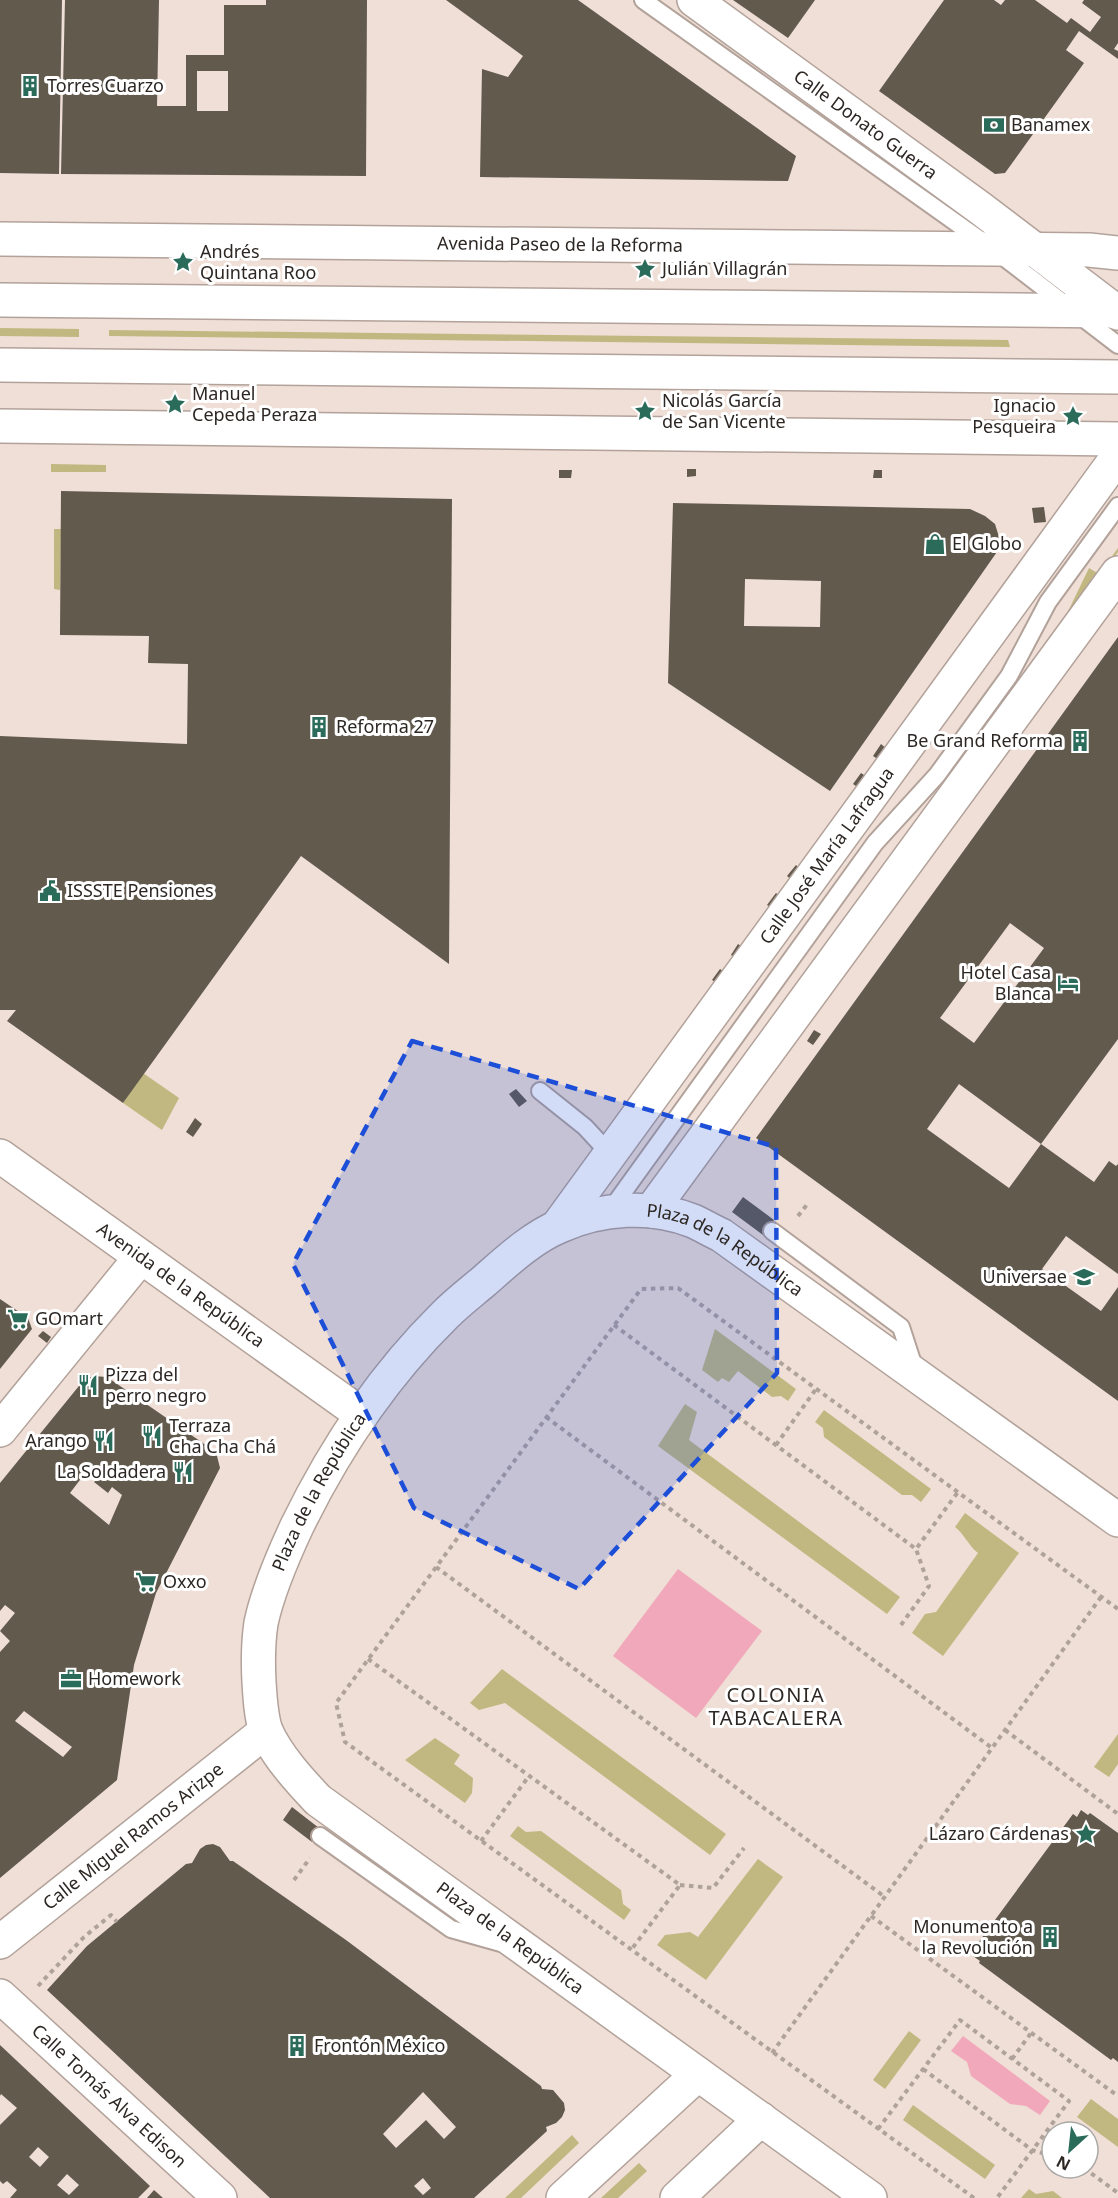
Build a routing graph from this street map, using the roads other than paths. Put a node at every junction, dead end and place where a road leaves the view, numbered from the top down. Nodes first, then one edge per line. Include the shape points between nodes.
1 (644, 0) edge
2 (694, 0) edge
3 (0, 240) edge
4 (993, 249) junction
5 (1035, 250) junction
6 (1118, 253) edge
7 (0, 300) edge
8 (1072, 310) junction
9 (1117, 311) edge
10 (1118, 345) edge
11 (0, 365) edge
12 (1118, 377) edge
13 (0, 426) edge
14 (1118, 439) edge
15 (1118, 456) edge
16 (1118, 506) edge
17 (1118, 573) edge
18 (540, 1091) dead end
19 (610, 1154) junction
20 (0, 1156) edge
21 (651, 1211) junction
22 (609, 1212) junction
23 (557, 1227) junction
24 (772, 1231) dead end
25 (141, 1257) junction
26 (917, 1376) junction
27 (361, 1414) junction
28 (0, 1430) edge
29 (1117, 1518) edge
30 (266, 1731) junction
31 (320, 1836) dead end
32 (0, 1942) edge
33 (527, 1950) junction
34 (0, 1996) edge
35 (698, 2074) junction
36 (761, 2119) junction
37 (220, 2198) edge
38 (563, 2198) edge
39 (677, 2198) edge
40 (870, 2198) edge

1 - 4 lane
2 - 5 street, Calle Donato Guerra
3 - 4 street, Avenida Paseo de la Reforma
4 - 5 street, Avenida Paseo de la Reforma
4 - 8 lane
5 - 6 street, Avenida Paseo de la Reforma
5 - 9 street
7 - 8 street
8 - 9 street
8 - 10 lane
11 - 12 street
13 - 14 street
15 - 19 street, Calle José María Lafragua
16 - 22 lane via 1048,602 1003,685 937,775 875,843
17 - 21 street
18 - 19 lane via 585,1126
19 - 23 street, Calle José María Lafragua
20 - 25 street, Avenida de la República
21 - 22 street, Plaza de la República
21 - 26 street, Plaza de la República via 692,1221 721,1235
22 - 23 street, Plaza de la República
23 - 27 street, Plaza de la República via 505,1262 445,1315
24 - 26 lane via 901,1327
25 - 27 street, Avenida de la República
25 - 28 street
26 - 29 street, Plaza de la República
27 - 30 street, Plaza de la República via 310,1500 273,1584 262,1623 258,1658
30 - 32 street, Calle Miguel Ramos Arizpe
30 - 33 street, Plaza de la República via 293,1774 318,1800
31 - 33 lane via 451,1929
33 - 35 street, Plaza de la República
34 - 37 street, Calle Tomás Alva Edison
35 - 36 street, Plaza de la República
35 - 38 street
36 - 39 street
36 - 40 street, Plaza de la República

